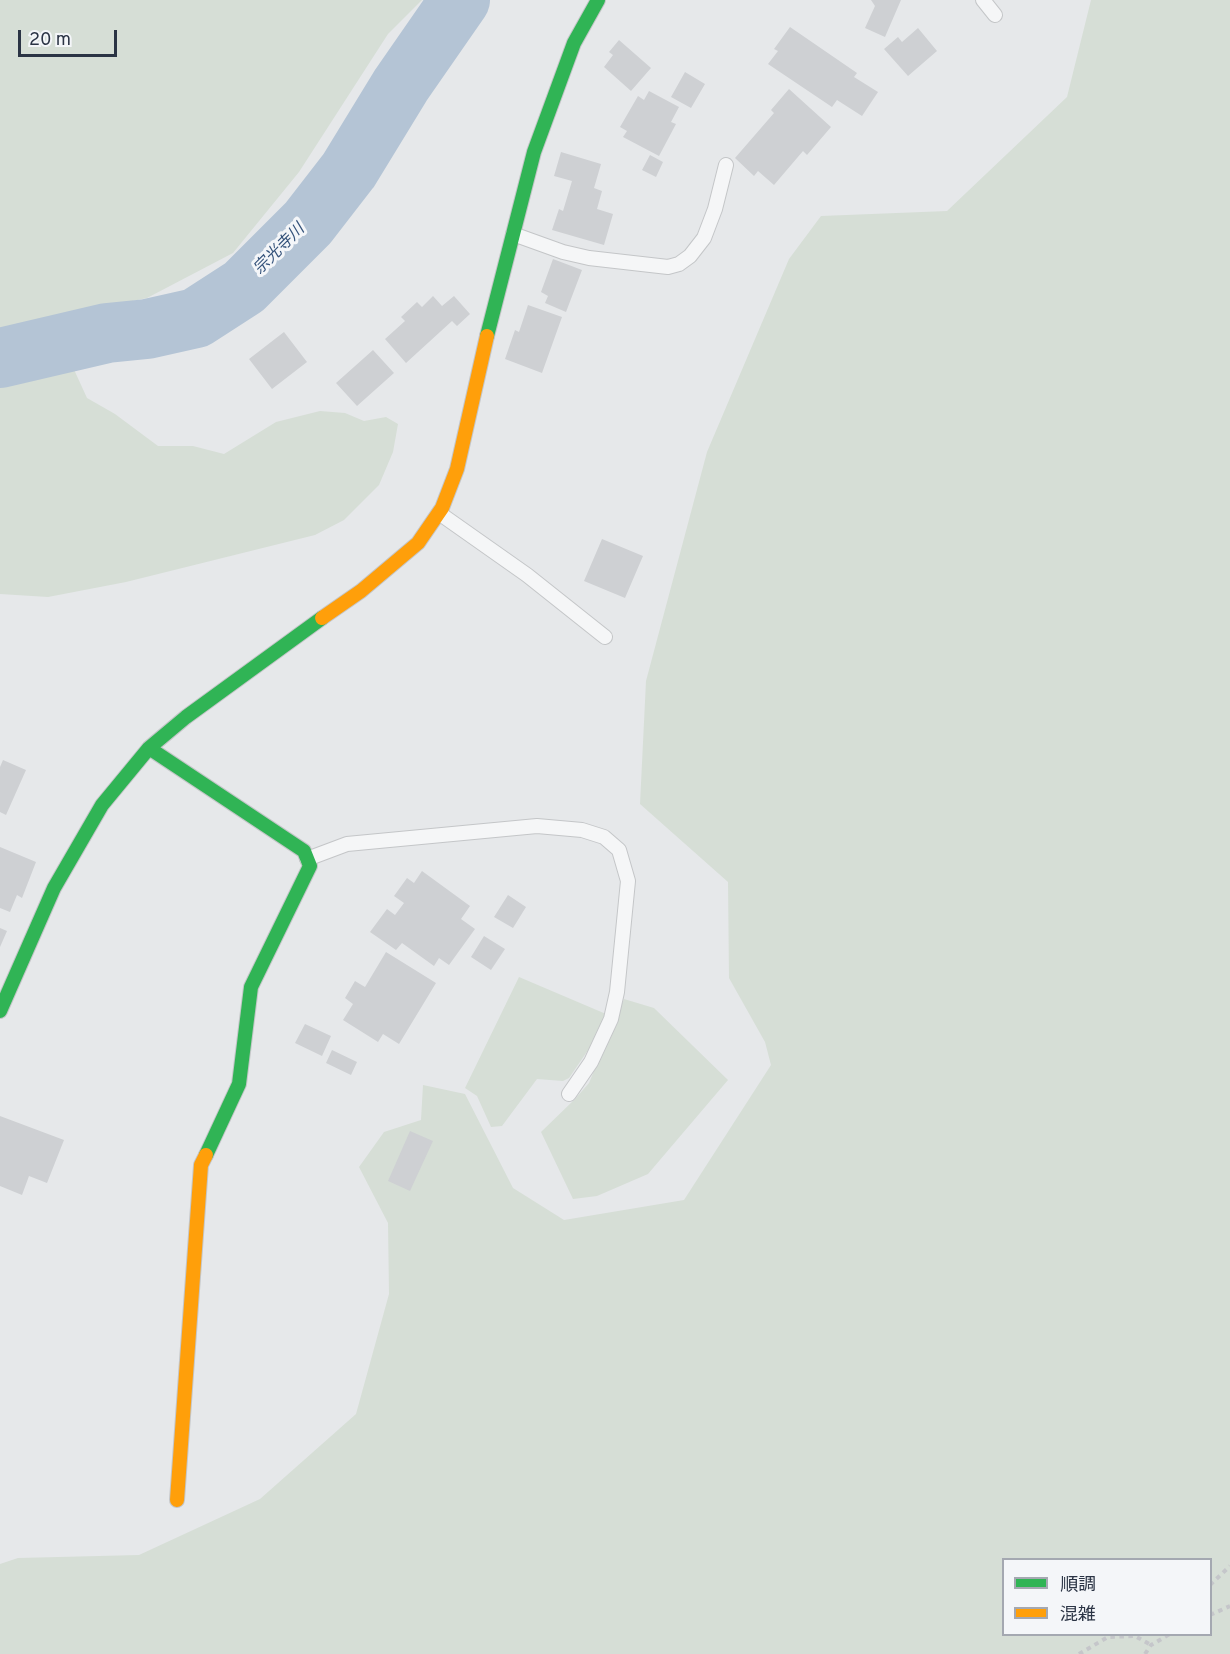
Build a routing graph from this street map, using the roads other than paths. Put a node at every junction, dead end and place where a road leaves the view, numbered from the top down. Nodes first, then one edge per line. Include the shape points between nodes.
1 (598, 0) edge
2 (983, 0) edge
3 (995, 15) dead end
4 (726, 165) dead end
5 (513, 234) junction
6 (439, 513) junction
7 (605, 637) dead end
8 (149, 748) junction
9 (307, 859) junction
10 (0, 1011) edge
11 (569, 1094) dead end
12 (177, 1500) dead end

1 - 5 street via 574,43 534,152
2 - 3 lane
4 - 5 lane via 704,238 679,264 668,267 589,258
5 - 6 street via 458,468
6 - 7 lane
6 - 8 street via 418,543 361,591
8 - 9 street via 304,851
8 - 10 street via 102,805 54,888
9 - 11 lane via 347,844 537,826 582,830 604,837 619,850 628,881 617,992 611,1019 591,1062
9 - 12 street via 310,866 250,987 238,1084 201,1165

